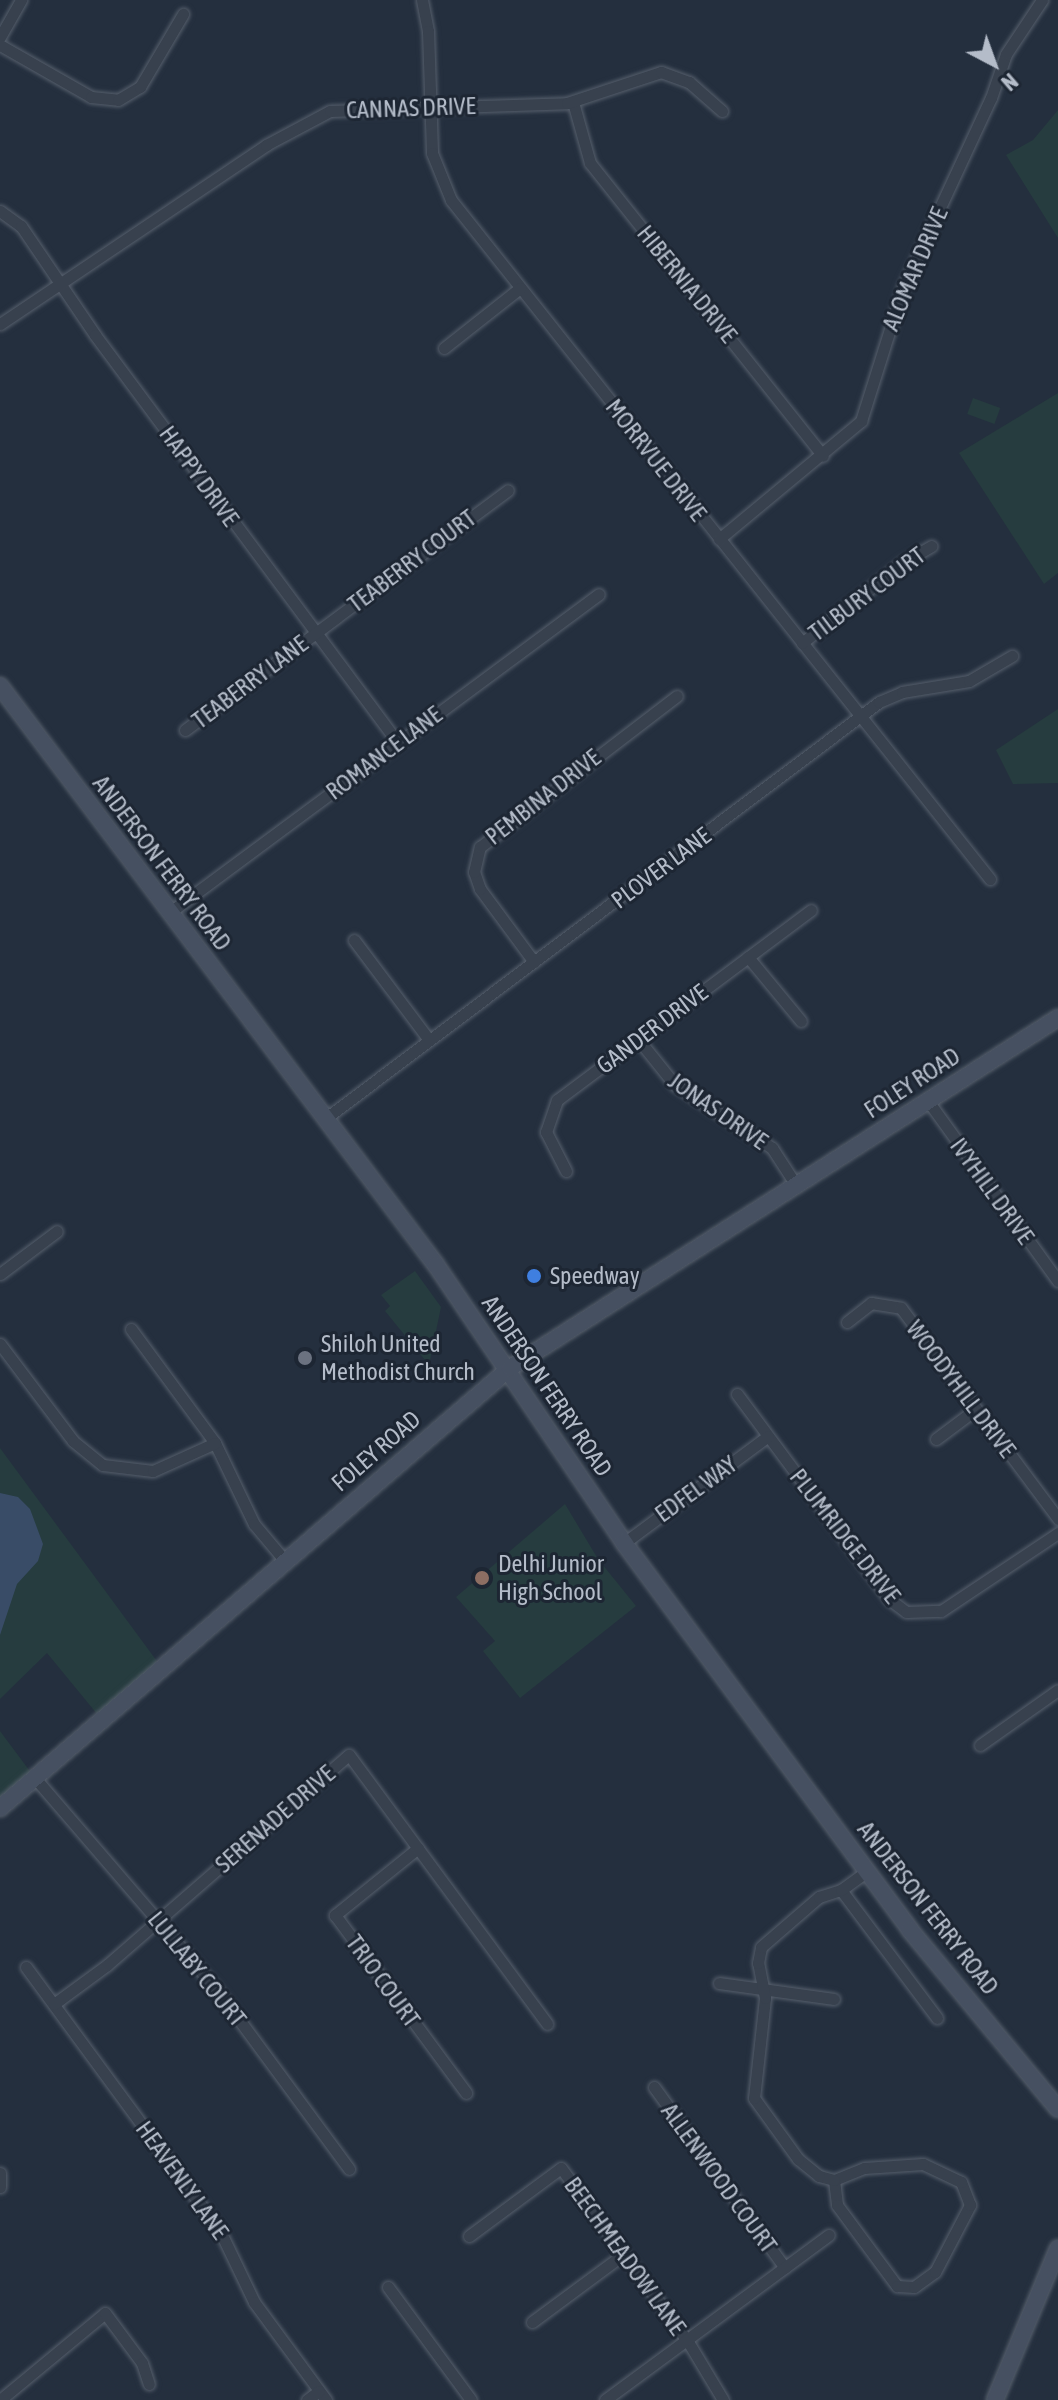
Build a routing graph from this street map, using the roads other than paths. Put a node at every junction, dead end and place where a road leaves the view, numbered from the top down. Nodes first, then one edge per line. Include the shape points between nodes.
1 (21, 0) edge
2 (422, 0) edge
3 (1042, 0) edge
4 (183, 14) dead end
5 (0, 37) edge
6 (0, 45) edge
7 (573, 102) junction
8 (429, 106) junction
9 (722, 111) dead end
10 (0, 211) edge
11 (60, 284) junction
12 (520, 288) junction
13 (0, 324) edge
14 (444, 348) dead end
15 (823, 456) junction
16 (508, 490) dead end
17 (719, 539) junction
18 (932, 546) dead end
19 (599, 594) dead end
20 (315, 633) junction
21 (802, 643) junction
22 (1012, 656) dead end
23 (0, 686) edge
24 (677, 696) dead end
25 (861, 717) junction
26 (185, 730) dead end
27 (398, 743) junction
28 (990, 879) dead end
29 (811, 910) dead end
30 (169, 913) junction
31 (354, 940) dead end
32 (748, 957) junction
33 (534, 962) junction
34 (1058, 1018) edge
35 (801, 1021) dead end
36 (638, 1039) junction
37 (429, 1040) junction
38 (928, 1101) junction
39 (326, 1118) junction
40 (566, 1171) dead end
41 (796, 1185) junction
42 (57, 1231) dead end
43 (0, 1274) edge
44 (1058, 1281) edge
45 (847, 1322) dead end
46 (131, 1329) dead end
47 (0, 1344) edge
48 (510, 1368) junction
49 (737, 1394) dead end
50 (976, 1409) junction
51 (768, 1436) junction
52 (936, 1439) dead end
53 (215, 1443) junction
54 (1058, 1519) edge
55 (1058, 1533) edge
56 (624, 1543) junction
57 (285, 1561) junction
58 (1058, 1690) edge
59 (980, 1745) dead end
60 (35, 1778) junction
61 (0, 1808) edge
62 (418, 1848) junction
63 (867, 1871) junction
64 (841, 1890) junction
65 (159, 1921) junction
66 (26, 1967) dead end
67 (719, 1983) dead end
68 (763, 1989) junction
69 (834, 1999) dead end
70 (54, 2004) junction
71 (937, 2018) dead end
72 (547, 2024) dead end
73 (654, 2087) dead end
74 (466, 2093) dead end
75 (1058, 2109) edge
76 (349, 2169) dead end
77 (0, 2173) edge
78 (834, 2180) junction
79 (0, 2187) edge
80 (829, 2235) dead end
81 (469, 2236) dead end
82 (1058, 2249) edge
83 (624, 2254) junction
84 (785, 2268) junction
85 (388, 2287) dead end
86 (532, 2322) dead end
87 (687, 2340) junction
88 (149, 2384) dead end
89 (322, 2395) edge
90 (0, 2400) edge
91 (307, 2400) edge
92 (471, 2400) edge
93 (605, 2400) edge
94 (723, 2400) edge
95 (995, 2400) edge

1 - 5 street
2 - 8 street, MORRVUE DRIVE
3 - 15 street, ALOMAR DRIVE via 1006,54 991,98 904,285 868,409 853,431
4 - 6 street via 140,87 118,100 91,97
7 - 8 street, CANNAS DRIVE
7 - 9 street, CANNAS DRIVE via 661,72 689,82
7 - 15 street, HIBERNIA DRIVE via 590,163
8 - 11 street, CANNAS DRIVE via 347,108 313,117
8 - 12 street, MORRVUE DRIVE via 432,153 443,186
10 - 11 street, HAPPY DRIVE via 21,226
11 - 13 street, CANNAS DRIVE
11 - 20 street, HAPPY DRIVE
12 - 14 street
12 - 17 street, MORRVUE DRIVE
15 - 17 street, ALOMAR DRIVE
16 - 20 street, TEABERRY COURT
17 - 21 street, MORRVUE DRIVE
18 - 21 street, TILBURY COURT via 902,563
19 - 27 street, ROMANCE LANE
20 - 26 street, TEABERRY LANE
20 - 27 street, HAPPY DRIVE
21 - 25 street, MORRVUE DRIVE
22 - 25 street, PLOVER LANE via 969,681 890,696
23 - 30 street, ANDERSON FERRY ROAD
24 - 33 street, PEMBINA DRIVE via 480,847 474,872 480,889
25 - 28 street, MORRVUE DRIVE
25 - 33 street, PLOVER LANE
27 - 30 street, ROMANCE LANE
29 - 32 street, GANDER DRIVE
30 - 39 street, ANDERSON FERRY ROAD
31 - 37 street
32 - 35 street
32 - 36 street, GANDER DRIVE
33 - 37 street, PLOVER LANE
34 - 38 street, FOLEY ROAD
36 - 40 street, GANDER DRIVE via 552,1107 547,1141
36 - 41 street, JONAS DRIVE via 675,1085 772,1148
37 - 39 street, PLOVER LANE
38 - 41 street, FOLEY ROAD
38 - 44 street, IVYHILL DRIVE
39 - 48 street, ANDERSON FERRY ROAD
41 - 48 street, FOLEY ROAD
42 - 43 street
45 - 50 street, WOODYHILL DRIVE via 871,1303 901,1308
46 - 53 street
47 - 53 street via 73,1441 103,1465 153,1471
48 - 56 street, ANDERSON FERRY ROAD
48 - 57 street, FOLEY ROAD
49 - 51 street, PLUMRIDGE DRIVE
50 - 52 street
50 - 54 street, WOODYHILL DRIVE
51 - 55 street, PLUMRIDGE DRIVE via 889,1599 906,1612 941,1611
51 - 56 street, EDFEL WAY
53 - 57 street via 254,1524
56 - 63 street, ANDERSON FERRY ROAD
57 - 60 street, FOLEY ROAD
58 - 59 street
60 - 61 street, FOLEY ROAD
60 - 65 street, LULLABY COURT
62 - 65 street, SERENADE DRIVE via 349,1755
62 - 72 street, SERENADE DRIVE
62 - 74 street, TRIO COURT via 335,1915
63 - 64 street
63 - 75 street, ANDERSON FERRY ROAD
64 - 68 street via 819,1897 761,1947
64 - 71 street
65 - 70 street, SERENADE DRIVE
65 - 76 street, LULLABY COURT via 220,1993
66 - 70 street, HEAVENLY LANE
67 - 68 street
68 - 69 street
68 - 78 street via 754,2098 798,2159 819,2176
70 - 89 street, HEAVENLY LANE via 220,2231 254,2302
73 - 84 street, ALLENWOOD COURT
77 - 79 street
78 - 78 street via 837,2205 897,2286 914,2287 935,2272 970,2205 961,2182 923,2164 864,2168
80 - 84 street
81 - 83 street, BEECHMEADOW LANE via 561,2168
82 - 95 street
83 - 86 street
83 - 87 street, BEECHMEADOW LANE
84 - 87 street
85 - 92 street
87 - 93 street
87 - 94 street, BEECHMEADOW LANE
88 - 90 street via 142,2363 105,2313
89 - 91 street

